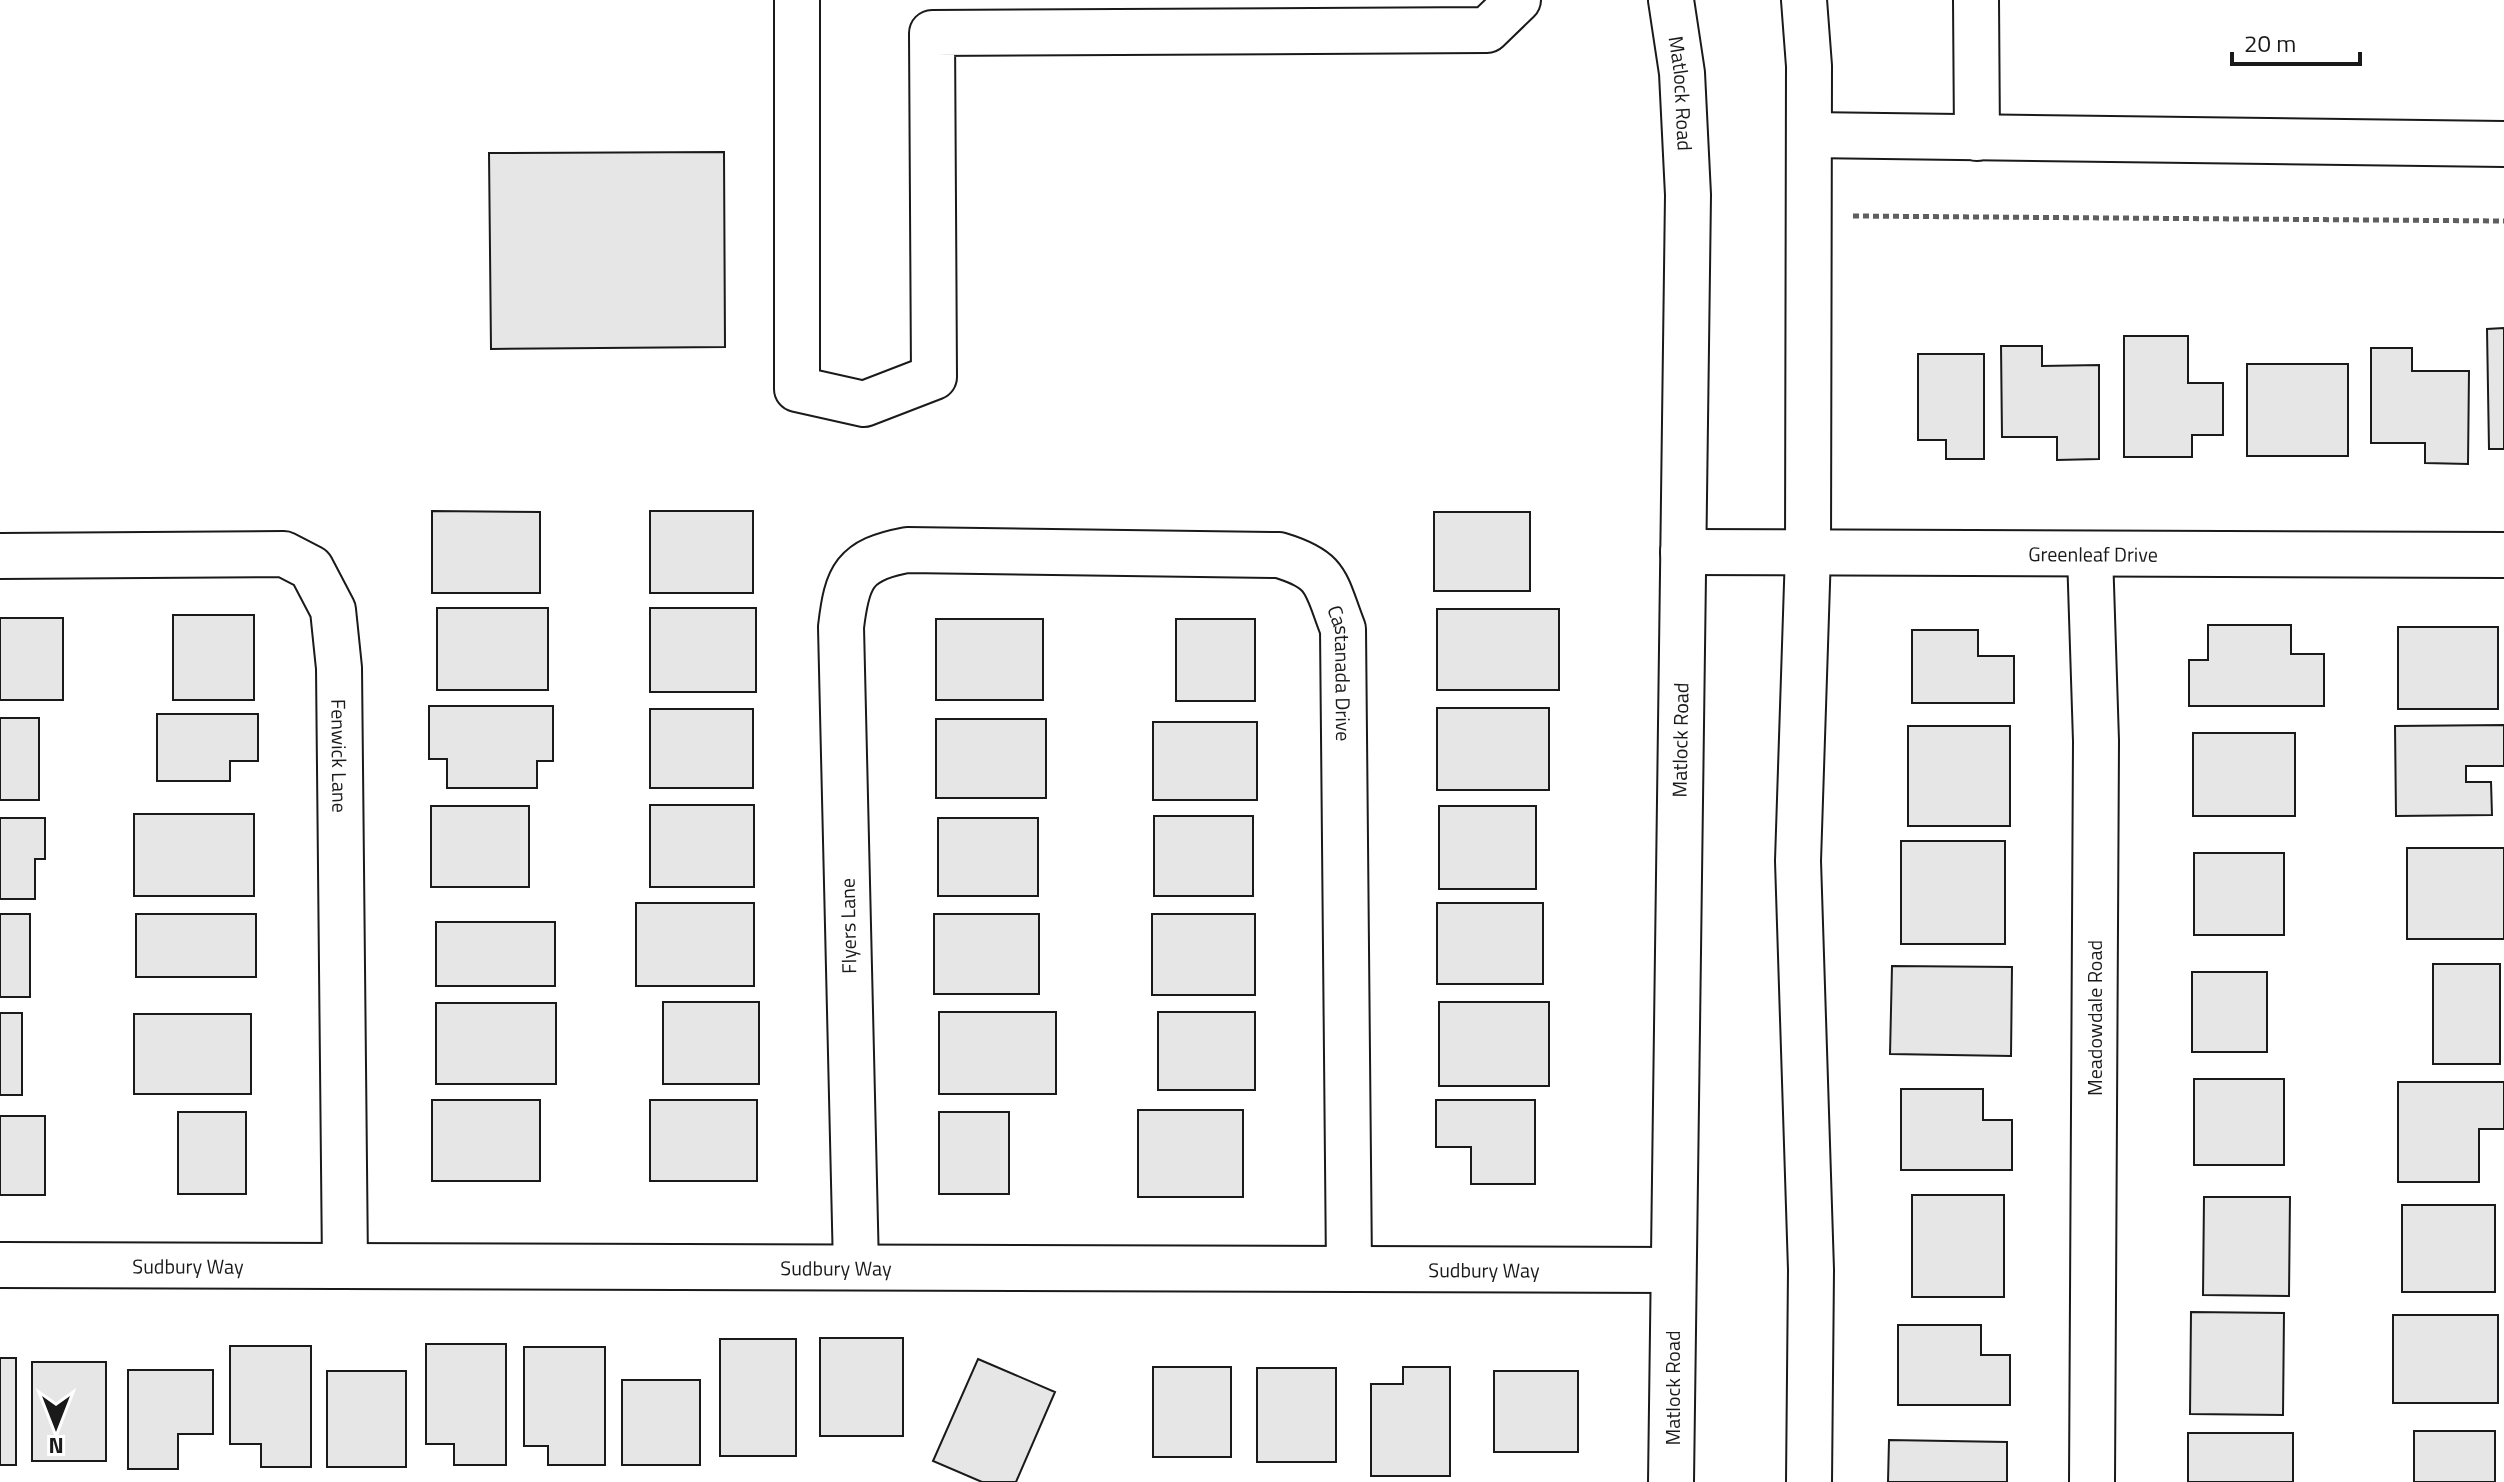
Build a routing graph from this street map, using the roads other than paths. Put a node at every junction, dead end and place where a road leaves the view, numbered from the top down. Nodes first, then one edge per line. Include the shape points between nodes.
1 (797, 0) edge
2 (1518, 0) edge
3 (1671, 0) edge
4 (1804, 0) edge
5 (1976, 0) edge
6 (932, 17) edge
7 (1809, 135) junction
8 (1977, 138) junction
9 (2504, 144) edge
10 (1683, 552) junction
11 (1808, 553) junction
12 (2090, 554) junction
13 (2504, 555) edge
14 (0, 556) edge
15 (846, 585) joint
16 (0, 1265) edge
17 (345, 1265) junction
18 (856, 1267) junction
19 (1349, 1268) junction
20 (1673, 1270) junction
21 (1671, 1482) edge
22 (1809, 1482) edge
23 (2092, 1482) edge

1 - 6 street via 797,389 864,404 934,377
2 - 6 street via 1487,30
3 - 10 street, Matlock Road via 1682,73 1688,195
4 - 7 street
5 - 8 street
7 - 8 street
7 - 11 street
8 - 9 street
10 - 11 street, Greenleaf Drive
10 - 20 street, Matlock Road
11 - 12 street, Greenleaf Drive
11 - 22 street via 1798,861 1811,1270
12 - 13 street, Greenleaf Drive
12 - 23 street, Meadowdale Road via 2096,741
14 - 17 street, Fenwick Lane via 284,554 311,568 333,610 339,668
15 - 18 street, Flyers Lane via 841,627
15 - 19 street, Castanada Drive via 877,555 907,550 1279,555 1308,564 1322,576 1343,629
16 - 17 street, Sudbury Way
17 - 18 street, Sudbury Way
18 - 19 street, Sudbury Way
19 - 20 street, Sudbury Way
20 - 21 street, Matlock Road

